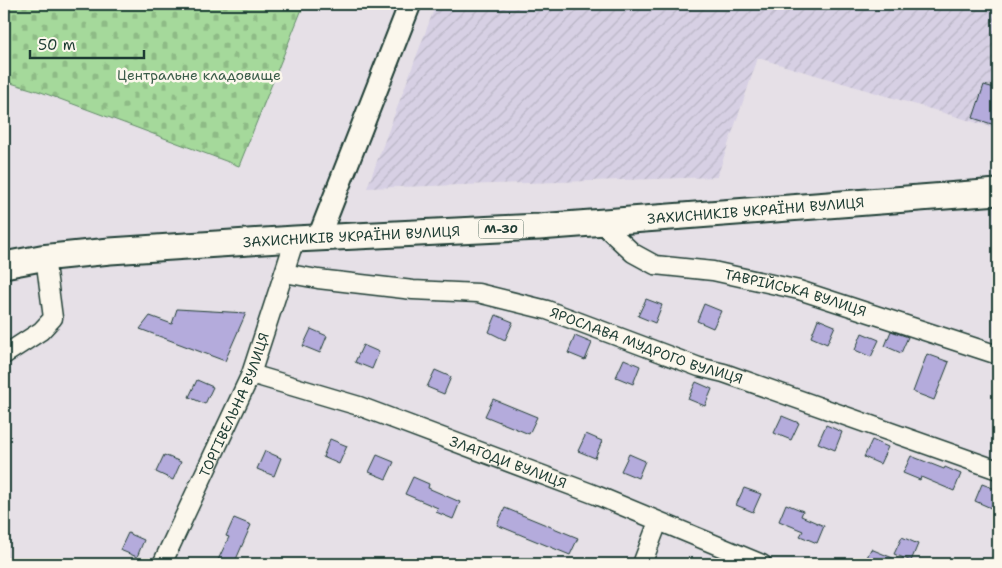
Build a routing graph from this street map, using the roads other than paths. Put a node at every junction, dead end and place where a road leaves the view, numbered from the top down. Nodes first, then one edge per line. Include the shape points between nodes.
1 (410, 4) edge
2 (998, 192) edge
3 (600, 222) junction
4 (306, 239) junction
5 (45, 258) junction
6 (4, 265) edge
7 (284, 273) junction
8 (4, 355) edge
9 (998, 355) edge
10 (251, 374) junction
11 (998, 470) edge
12 (658, 522) junction
13 (162, 564) edge
14 (642, 564) edge
15 (762, 564) edge

1 - 4 main road
2 - 3 highway, ЗАХИСНИКІВ УКРАЇНИ ВУЛИЦЯ / М-30
3 - 4 highway, ЗАХИСНИКІВ УКРАЇНИ ВУЛИЦЯ / М-30
3 - 9 street, ТАВРІЙСЬКА ВУЛИЦЯ via 633,253 655,265 713,271 798,290
4 - 5 highway, ЗАХИСНИКІВ УКРАЇНИ ВУЛИЦЯ / М-30
4 - 7 street, ТОРГІВЕЛЬНА ВУЛИЦЯ
5 - 6 highway, ЗАХИСНИКІВ УКРАЇНИ ВУЛИЦЯ / М-30
5 - 8 street via 53,318 42,331
7 - 10 street, ТОРГІВЕЛЬНА ВУЛИЦЯ
7 - 11 street, ЯРОСЛАВА МУДРОГО ВУЛИЦЯ via 413,290 478,293 547,310 699,367
10 - 12 street, ЗЛАГОДИ ВУЛИЦЯ via 359,406 596,495
10 - 13 street, ТОРГІВЕЛЬНА ВУЛИЦЯ
12 - 14 street
12 - 15 street, ЗЛАГОДИ ВУЛИЦЯ

